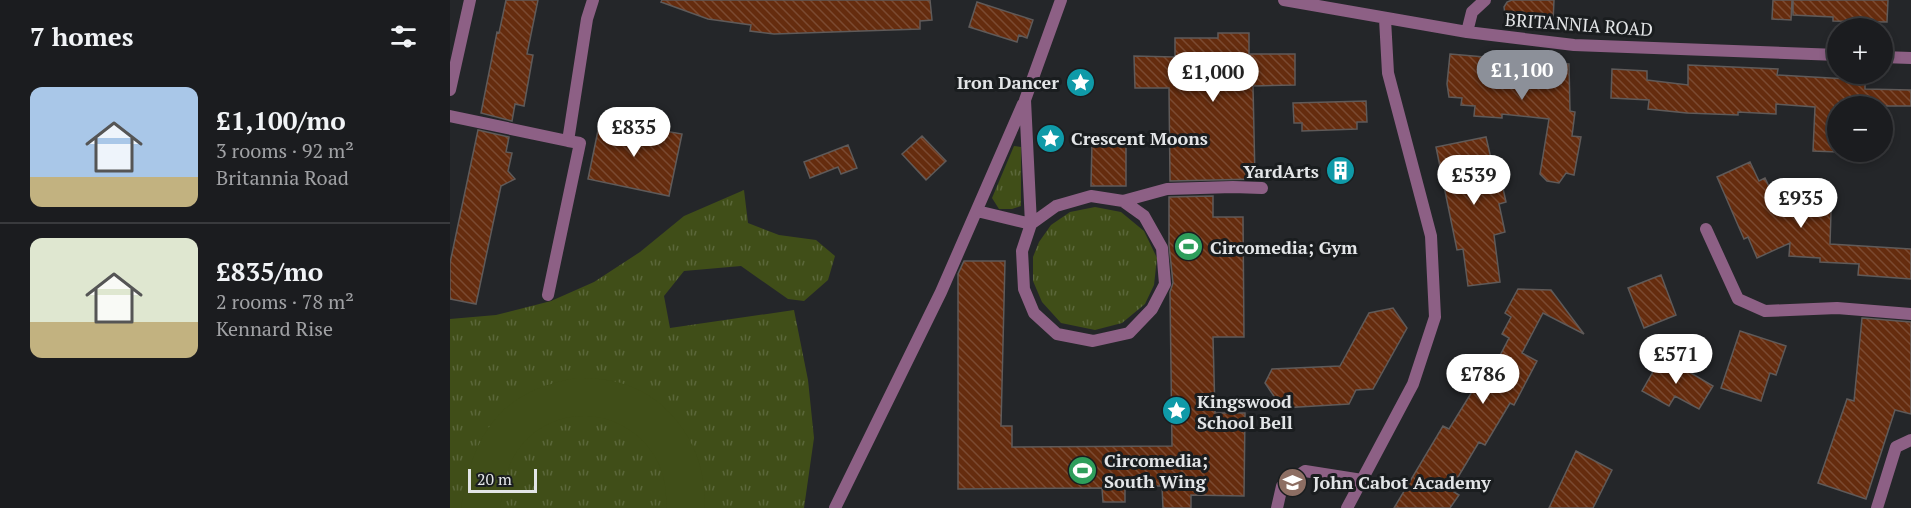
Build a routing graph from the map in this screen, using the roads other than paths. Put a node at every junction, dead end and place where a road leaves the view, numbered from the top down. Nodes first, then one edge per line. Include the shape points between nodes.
1 (470, 0) edge
2 (593, 0) edge
3 (1061, 0) edge
4 (1284, 0) edge
5 (1485, 0) edge
6 (1385, 19) junction
7 (1467, 32) junction
8 (1827, 55) edge
9 (1893, 57) edge
10 (1911, 58) edge
11 (450, 90) edge
12 (1025, 100) junction
13 (450, 116) edge
14 (568, 141) junction
15 (1262, 188) dead end
16 (1123, 201) junction
17 (977, 211) junction
18 (1031, 224) junction
19 (1706, 229) dead end
20 (548, 295) dead end
21 (1911, 314) edge
22 (1911, 440) edge
23 (1362, 480) junction
24 (835, 508) edge
25 (1277, 508) edge
26 (1347, 508) edge
27 (1877, 508) edge

1 - 11 street
2 - 14 street
3 - 12 street
4 - 6 street, BRITANNIA ROAD
5 - 7 street via 1472,12
6 - 7 street, BRITANNIA ROAD
6 - 23 street via 1388,73 1431,236 1435,317 1413,384
7 - 8 street, BRITANNIA ROAD via 1574,45
9 - 10 street
12 - 17 street
12 - 18 street
13 - 14 street
14 - 20 street via 580,143
15 - 16 street via 1167,189
16 - 18 street via 1091,196 1056,206
16 - 18 street via 1144,216 1162,248 1165,284 1152,309 1129,333 1093,341 1058,334 1034,313 1024,289 1022,260
17 - 18 street
17 - 24 street
19 - 21 street via 1738,299 1765,311 1837,308
22 - 27 street via 1896,447
23 - 25 street via 1305,471 1282,486
23 - 26 street

